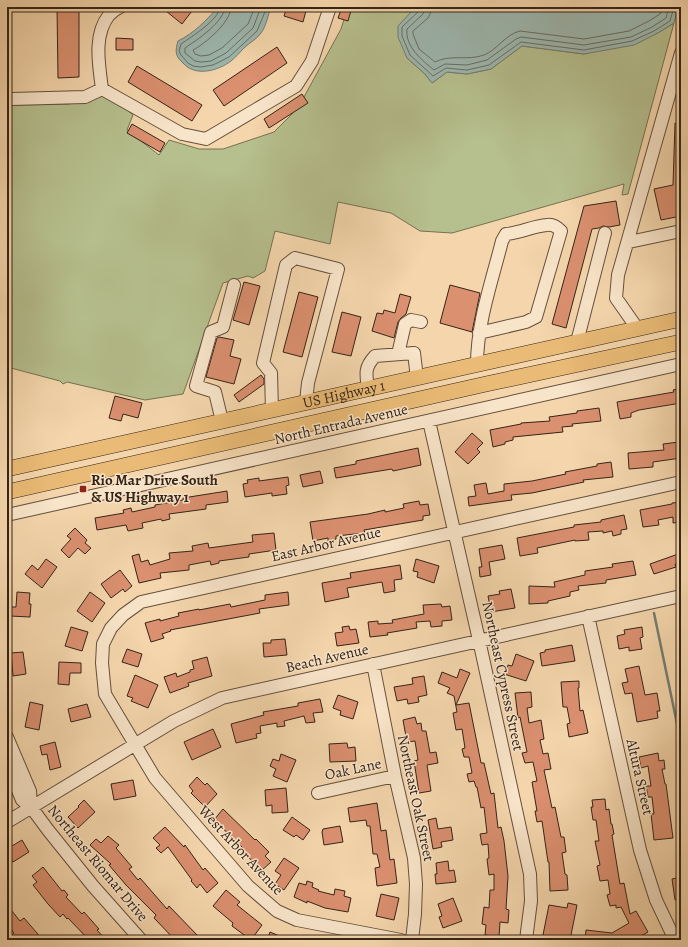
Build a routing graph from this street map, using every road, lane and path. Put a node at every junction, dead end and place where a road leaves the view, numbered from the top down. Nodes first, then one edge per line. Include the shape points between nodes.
1 (120, 7) edge
2 (330, 7) edge
3 (681, 53) edge
4 (102, 89) junction
5 (11, 99) dead end
6 (681, 231) edge
7 (605, 233) dead end
8 (629, 242) junction
9 (234, 286) dead end
10 (681, 319) edge
11 (421, 322) dead end
12 (637, 328) junction
13 (479, 333) junction
14 (577, 342) junction
15 (681, 342) edge
16 (398, 354) junction
17 (518, 355) junction
18 (477, 364) junction
19 (681, 364) edge
20 (417, 378) junction
21 (486, 384) junction
22 (368, 388) junction
23 (451, 392) junction
24 (306, 402) junction
25 (272, 410) junction
26 (222, 421) junction
27 (429, 421) junction
28 (7, 469) edge
29 (681, 482) edge
30 (7, 492) edge
31 (7, 515) edge
32 (454, 532) junction
33 (681, 596) edge
34 (588, 616) junction
35 (479, 640) junction
36 (373, 664) junction
37 (7, 737) edge
38 (136, 745) junction
39 (7, 763) edge
40 (395, 776) junction
41 (318, 793) dead end
42 (31, 807) junction
43 (7, 822) edge
44 (141, 940) edge
45 (401, 940) edge
46 (412, 940) edge
47 (526, 940) edge
48 (674, 940) edge

1 - 4 street via 110,14 101,29 98,58
2 - 4 street via 312,61 296,86 206,139 182,134
3 - 8 street
4 - 5 street via 85,96
6 - 8 street
7 - 14 street
8 - 12 street via 618,276 616,298
9 - 26 street via 223,327 211,332 196,386 215,392
10 - 12 main road, US Highway 1
11 - 16 street via 411,320 405,324
12 - 14 main road, US Highway 1
13 - 13 street via 502,241 506,234 548,224 557,226 561,231 536,317 526,322
13 - 18 street
14 - 17 main road, US Highway 1
15 - 21 main road, US Highway 1
16 - 20 street via 414,353
16 - 22 street via 375,356 369,362 366,370
17 - 18 main road, US Highway 1
17 - 21 main road via 494,372
18 - 20 main road, US Highway 1
18 - 23 main road via 472,376
19 - 27 street, North Entrada Avenue
20 - 22 main road, US Highway 1
21 - 23 main road, US Highway 1
22 - 24 main road, US Highway 1
23 - 30 main road, US Highway 1
24 - 25 main road, US Highway 1
24 - 25 street via 308,383 338,269 295,258 286,265 263,363 271,373
25 - 26 main road, US Highway 1
26 - 28 main road, US Highway 1
27 - 31 street, North Entrada Avenue
27 - 32 street, Northeast Cypress Street
29 - 32 street, East Arbor Avenue
32 - 35 street, Northeast Cypress Street
32 - 38 street, East Arbor Avenue via 141,602 111,628 103,644 102,663 105,694
33 - 34 street, Beach Avenue
34 - 35 street, Beach Avenue
34 - 48 street, Altura Street via 640,850 656,900
35 - 36 street, Beach Avenue
35 - 47 street, Northeast Cypress Street via 530,874 531,901
36 - 38 street, Beach Avenue via 222,698 174,721
36 - 40 street, Northeast Oak Street
37 - 42 street, Northeast Riomar Drive via 30,791
38 - 42 street, Beach Avenue
38 - 45 street, West Arbor Avenue via 155,778 188,818 248,886 277,911 297,920
39 - 42 street, Northeast Riomar Drive via 22,800
40 - 41 street, Oak Lane
40 - 46 street, Northeast Oak Street via 416,884 416,914
42 - 43 street, Beach Avenue
42 - 44 street, Northeast Riomar Drive via 93,886

